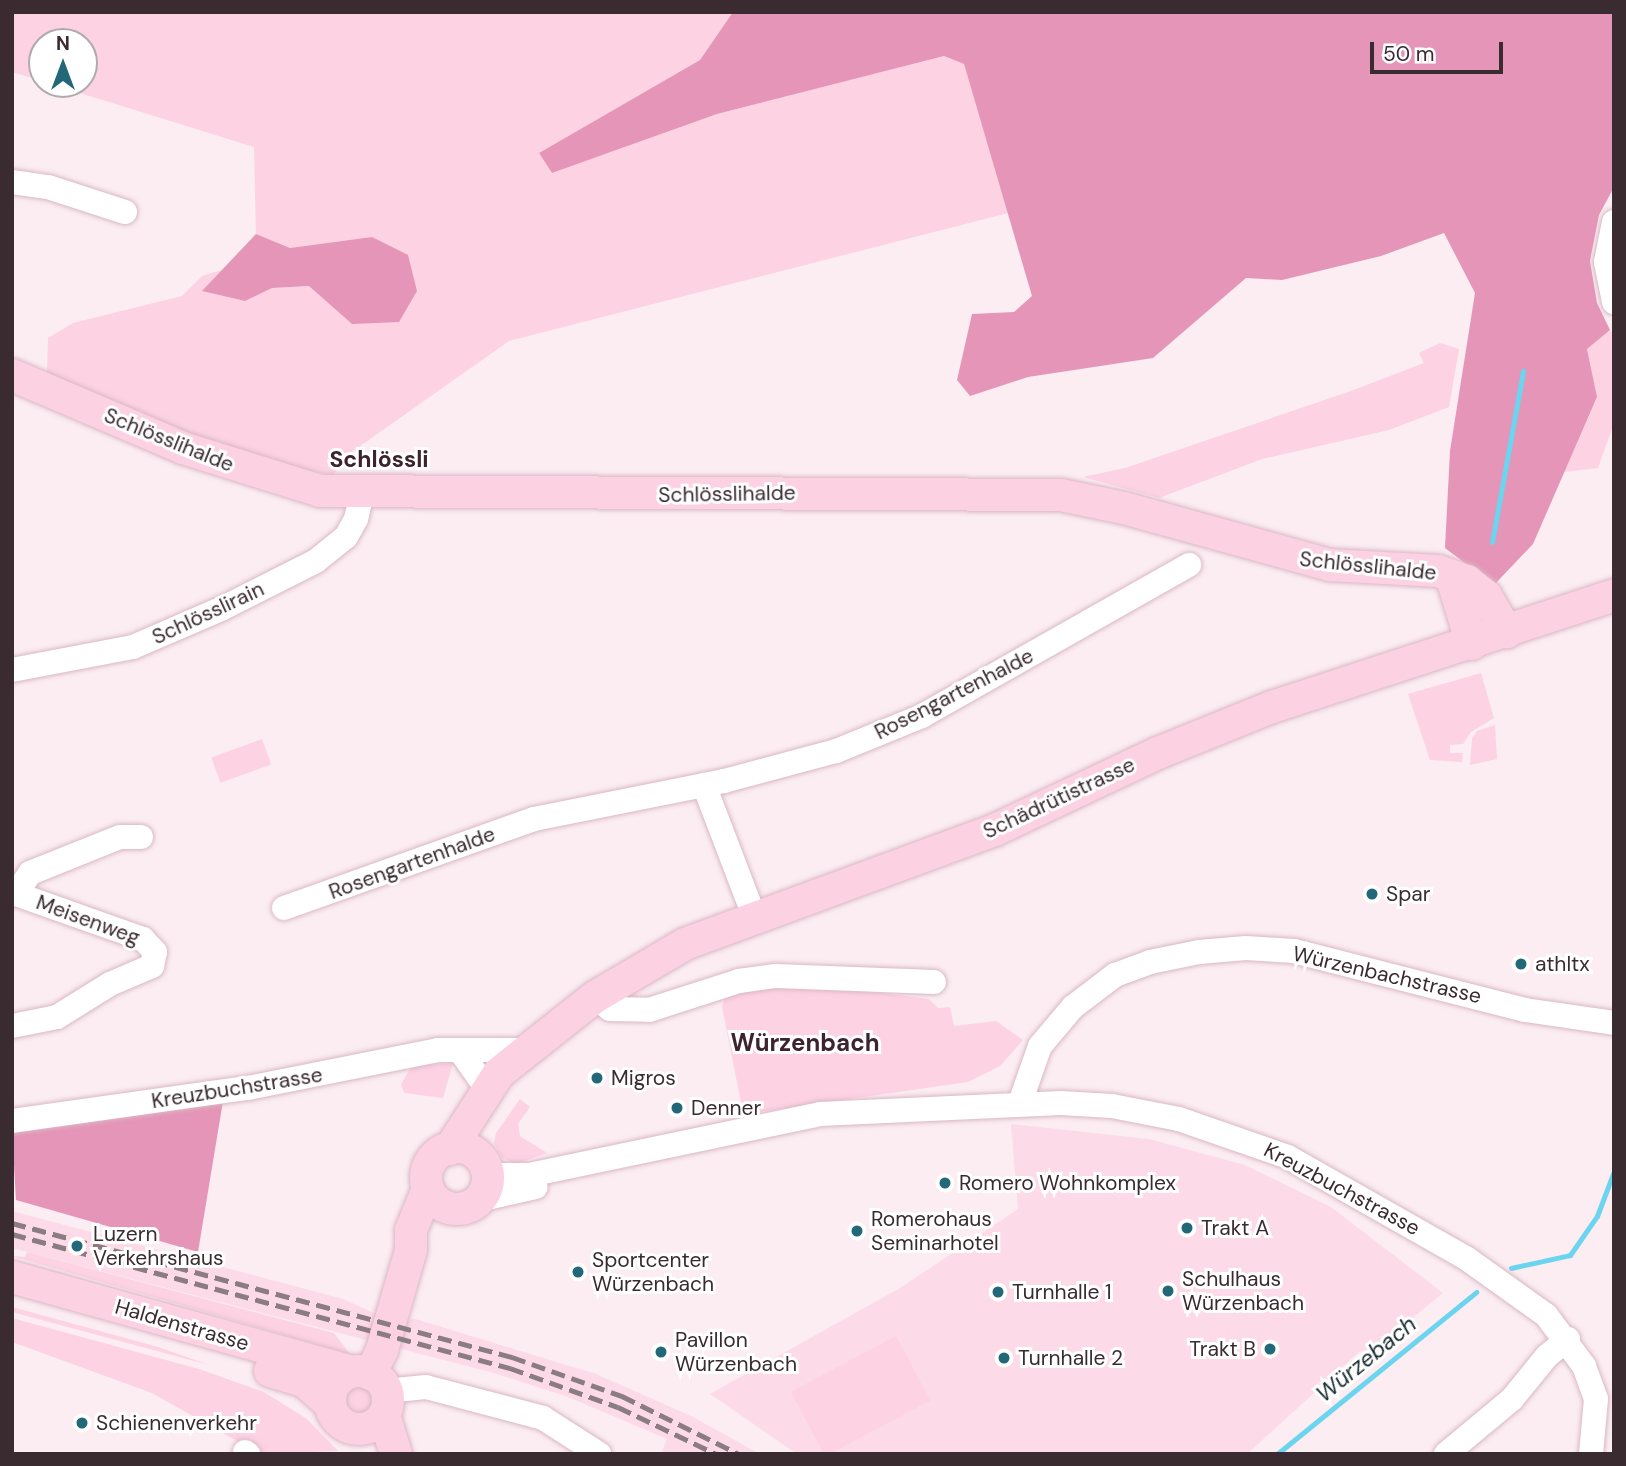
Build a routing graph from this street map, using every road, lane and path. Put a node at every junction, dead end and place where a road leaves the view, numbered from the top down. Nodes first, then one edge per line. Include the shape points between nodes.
1 (12, 182) edge
2 (125, 212) dead end
3 (1614, 222) edge
4 (1614, 302) edge
5 (12, 375) edge
6 (362, 494) junction
7 (1189, 565) dead end
8 (1452, 578) junction
9 (1614, 595) edge
10 (1507, 632) junction
11 (1472, 644) junction
12 (12, 670) edge
13 (704, 785) junction
14 (141, 837) dead end
15 (14, 894) edge
16 (284, 908) dead end
17 (754, 916) junction
18 (933, 982) dead end
19 (595, 998) junction
20 (1614, 1023) edge
21 (12, 1026) edge
22 (529, 1050) junction
23 (461, 1052) junction
24 (487, 1089) junction
25 (1020, 1103) junction
26 (12, 1121) edge
27 (461, 1179) junction
28 (12, 1277) edge
29 (12, 1299) edge
30 (1568, 1339) junction
31 (373, 1388) junction
32 (1605, 1396) edge
33 (330, 1404) junction
34 (351, 1428) junction
35 (375, 1454) edge
36 (396, 1454) edge
37 (598, 1454) edge
38 (1447, 1454) edge
39 (1591, 1454) edge

1 - 2 street via 48,187
3 - 4 street via 1606,262
5 - 6 main road, Schlösslihalde via 253,473 320,491
6 - 8 main road, Schlösslihalde via 1061,495 1124,508 1287,556 1349,567 1424,569
6 - 12 street, Schlösslirain via 346,537 316,561 221,609 133,647
7 - 13 street, Rosengartenhalde via 922,716 836,751
8 - 10 main road, Schlösslihalde via 1467,581 1486,596
8 - 11 main road, Schlösslihalde
9 - 10 main road, Schädrütistrasse
10 - 11 main road, Schädrütistrasse
11 - 17 main road, Schädrütistrasse via 1272,707 1158,753 983,834
13 - 16 street, Rosengartenhalde via 534,819
13 - 17 street
14 - 15 street, Meisenweg via 120,837 30,873
15 - 21 street, Meisenweg via 143,939 155,952 152,966 110,984 57,1017
17 - 19 main road, Schädrütistrasse via 685,944
18 - 19 street via 776,976 739,981 649,1010 610,1010
19 - 22 main road, Schädrütistrasse
20 - 25 street, Würzenbachstrasse via 1525,1010 1294,951 1199,952 1115,975 1073,1007 1040,1046
22 - 23 street, Kreuzbuchstrasse
22 - 24 main road, Schädrütistrasse
22 - 27 main road, Schädrütistrasse via 487,1118
23 - 24 street
23 - 26 street, Kreuzbuchstrasse via 438,1050 248,1088
24 - 27 main road, Schädrütistrasse
25 - 27 street, Kreuzbuchstrasse via 798,1118 529,1175
25 - 30 street, Kreuzbuchstrasse via 1112,1106 1179,1119 1288,1157 1465,1258 1546,1315
27 - 31 main road via 411,1250
28 - 31 main road, Haldenstrasse
29 - 33 main road, Haldenstrasse via 299,1380
30 - 32 street, Kreuzbuchstrasse
30 - 38 street via 1547,1356 1512,1399
31 - 33 main road via 334,1386
31 - 34 main road via 367,1428
31 - 36 main road
31 - 37 street via 426,1387 543,1418
32 - 39 street, Kreuzbuchstrasse
33 - 34 main road, Haldenstrasse via 337,1419
34 - 35 main road, Haldenstrasse

